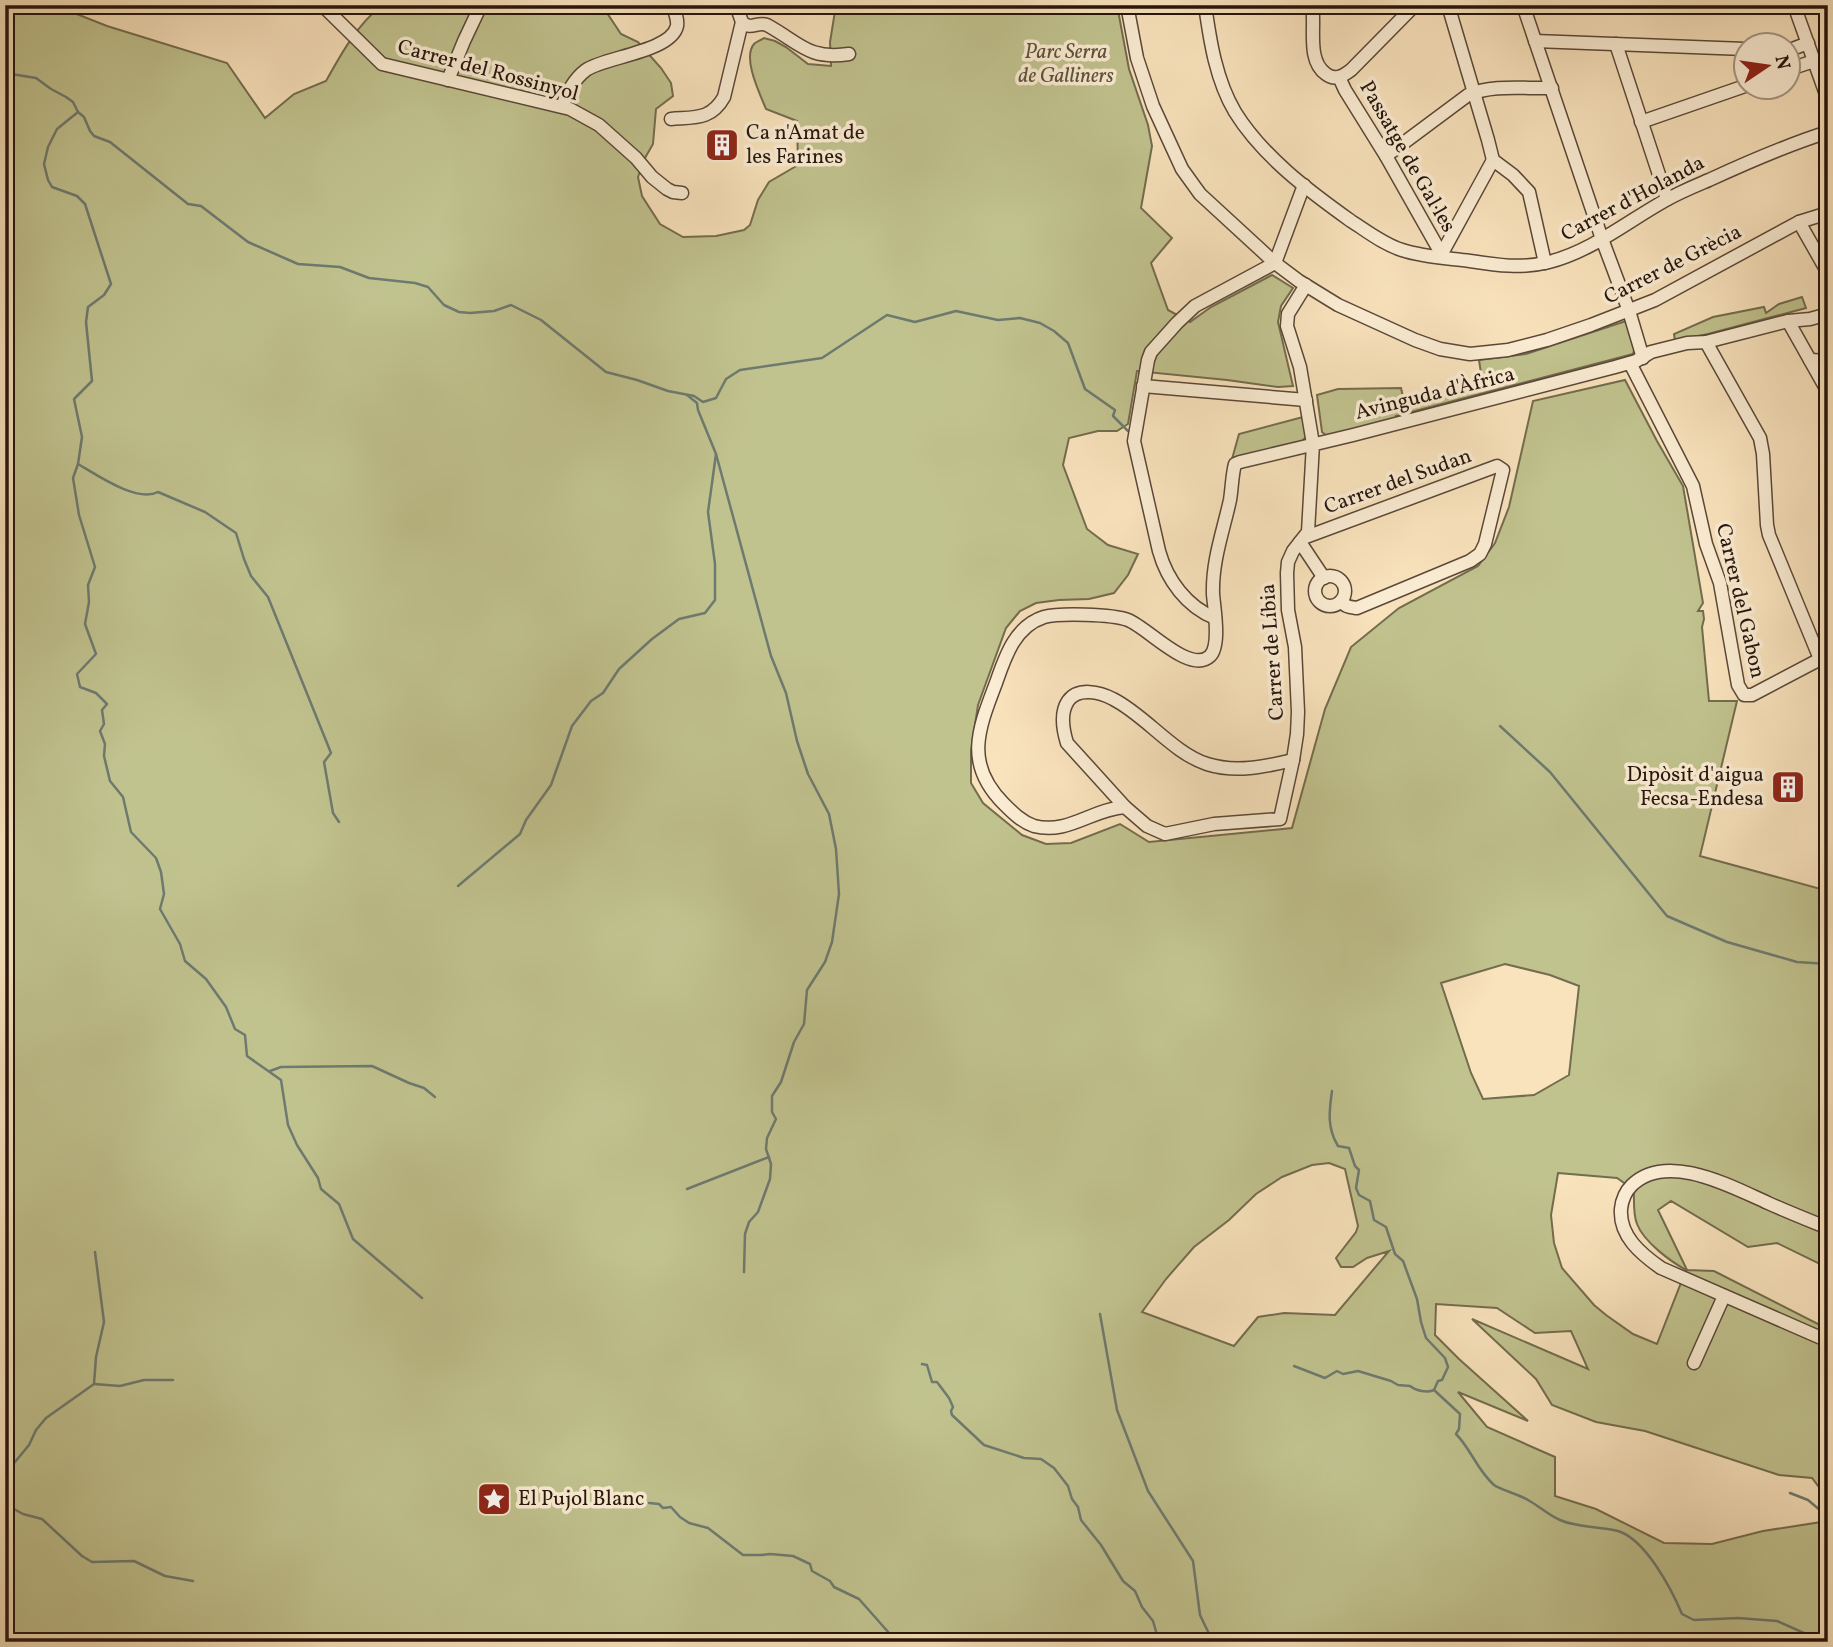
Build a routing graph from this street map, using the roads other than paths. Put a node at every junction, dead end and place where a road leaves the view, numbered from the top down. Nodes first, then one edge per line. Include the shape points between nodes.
1 (322, 5) edge
2 (481, 5) edge
3 (673, 5) edge
4 (736, 5) edge
5 (1127, 5) edge
6 (1205, 5) edge
7 (1312, 5) edge
8 (1415, 5) edge
9 (1448, 5) edge
10 (1523, 5) edge
11 (1794, 5) edge
12 (742, 22) junction
13 (1535, 41) junction
14 (1808, 43) junction
15 (1616, 44) junction
16 (1801, 46) edge
17 (1731, 49) edge
18 (849, 54) dead end
19 (1814, 61) junction
20 (1801, 65) edge
21 (1339, 77) junction
22 (449, 80) junction
23 (1552, 88) junction
24 (1731, 91) edge
25 (1474, 92) junction
26 (1828, 100) edge
27 (562, 106) junction
28 (671, 119) dead end
29 (1641, 122) junction
30 (1828, 132) edge
31 (1386, 156) junction
32 (1493, 160) junction
33 (1304, 185) junction
34 (682, 192) dead end
35 (1667, 199) junction
36 (1828, 213) edge
37 (1799, 222) junction
38 (1602, 239) junction
39 (1440, 257) junction
40 (1275, 263) junction
41 (1545, 263) junction
42 (1828, 273) edge
43 (1306, 285) junction
44 (1828, 309) edge
45 (1629, 311) junction
46 (1828, 314) edge
47 (1788, 321) junction
48 (1706, 342) junction
49 (1643, 358) junction
50 (1810, 360) junction
51 (1828, 361) edge
52 (1630, 363) junction
53 (1143, 386) junction
54 (1828, 392) edge
55 (1306, 400) junction
56 (1313, 444) junction
57 (1303, 539) junction
58 (1324, 578) junction
59 (1342, 601) junction
60 (1215, 618) junction
61 (1824, 657) edge
62 (1293, 760) junction
63 (1125, 807) junction
64 (1828, 1228) edge
65 (1724, 1296) junction
66 (1828, 1341) edge
67 (1694, 1363) dead end

1 - 22 street, Carrer del Rossinyol via 382,64
2 - 22 street
3 - 27 street via 675,32 644,50 587,69 570,86
4 - 12 street
5 - 40 street, Carrer de Grècia via 1145,83 1182,169 1200,194
6 - 33 street, Carrer d'Holanda via 1213,57 1235,112 1262,146
7 - 21 street, Passatge de Gal·les via 1318,64 1327,75
8 - 21 street via 1359,63
9 - 25 street
10 - 13 street
11 - 14 street
12 - 18 street via 767,25 815,54
12 - 28 street via 729,83 719,106 706,116
13 - 15 street
13 - 23 street
14 - 16 street
14 - 19 street
15 - 17 street
15 - 29 street
19 - 20 street
19 - 26 street
21 - 31 street, Passatge de Gal·les
22 - 27 street, Carrer del Rossinyol
23 - 25 street
23 - 38 street
24 - 29 street
25 - 31 street
25 - 32 street
27 - 34 street, Carrer del Rossinyol via 600,125 652,177 673,192
29 - 35 street
30 - 35 street, Carrer d'Holanda
31 - 39 street, Passatge de Gal·les
32 - 39 street
32 - 41 street via 1529,192
33 - 39 street, Carrer d'Holanda via 1379,239
33 - 40 street
35 - 38 street, Carrer d'Holanda
36 - 37 street, Carrer de Grècia
37 - 42 street
37 - 45 street, Carrer de Grècia
38 - 41 street, Carrer d'Holanda
38 - 45 street
39 - 41 street, Carrer d'Holanda via 1517,267
40 - 43 street, Carrer de Grècia
40 - 53 street via 1186,313 1151,352
43 - 45 street, Carrer de Grècia via 1415,340 1470,354 1548,340
43 - 55 street, Carrer de Líbia via 1288,314 1287,326
44 - 47 street, Avinguda d'Àfrica
45 - 49 street
46 - 47 street, Avinguda d'Àfrica
47 - 48 street, Avinguda d'Àfrica
47 - 50 street
48 - 49 street, Avinguda d'Àfrica
48 - 61 street via 1760,438 1769,536
49 - 52 street, Avinguda d'Àfrica
50 - 51 street
50 - 54 street
52 - 56 street, Avinguda d'Àfrica
52 - 61 street, Carrer del Gabon via 1693,486 1720,583 1740,692 1752,695
53 - 55 street
53 - 60 street via 1134,441 1164,569 1198,610
55 - 56 street, Carrer de Líbia
56 - 57 street, Carrer de Líbia via 1308,532
56 - 60 street, Avinguda d'Àfrica via 1235,464 1214,566
57 - 58 street
57 - 59 street, Carrer del Sudan via 1497,466 1503,471 1480,554 1357,608
57 - 62 street, Carrer de Líbia via 1288,562 1287,573 1298,712
58 - 59 street via 1340,580 1345,590
58 - 59 street via 1316,586 1320,602 1331,606
60 - 63 street via 1216,642 1210,656 1202,660 1185,657 1135,623 1107,616 1044,617 1024,629 1008,651 979,732 978,756 988,786 1017,817 1047,828 1065,827 1102,810
62 - 63 street, Carrer de Líbia via 1280,820 1213,824 1165,834
62 - 63 street via 1254,768 1206,764 1111,697 1077,694 1064,713 1067,743
64 - 65 street via 1699,1174 1669,1171 1639,1179 1621,1208 1622,1224 1633,1243 1661,1268
65 - 66 street
65 - 67 street

